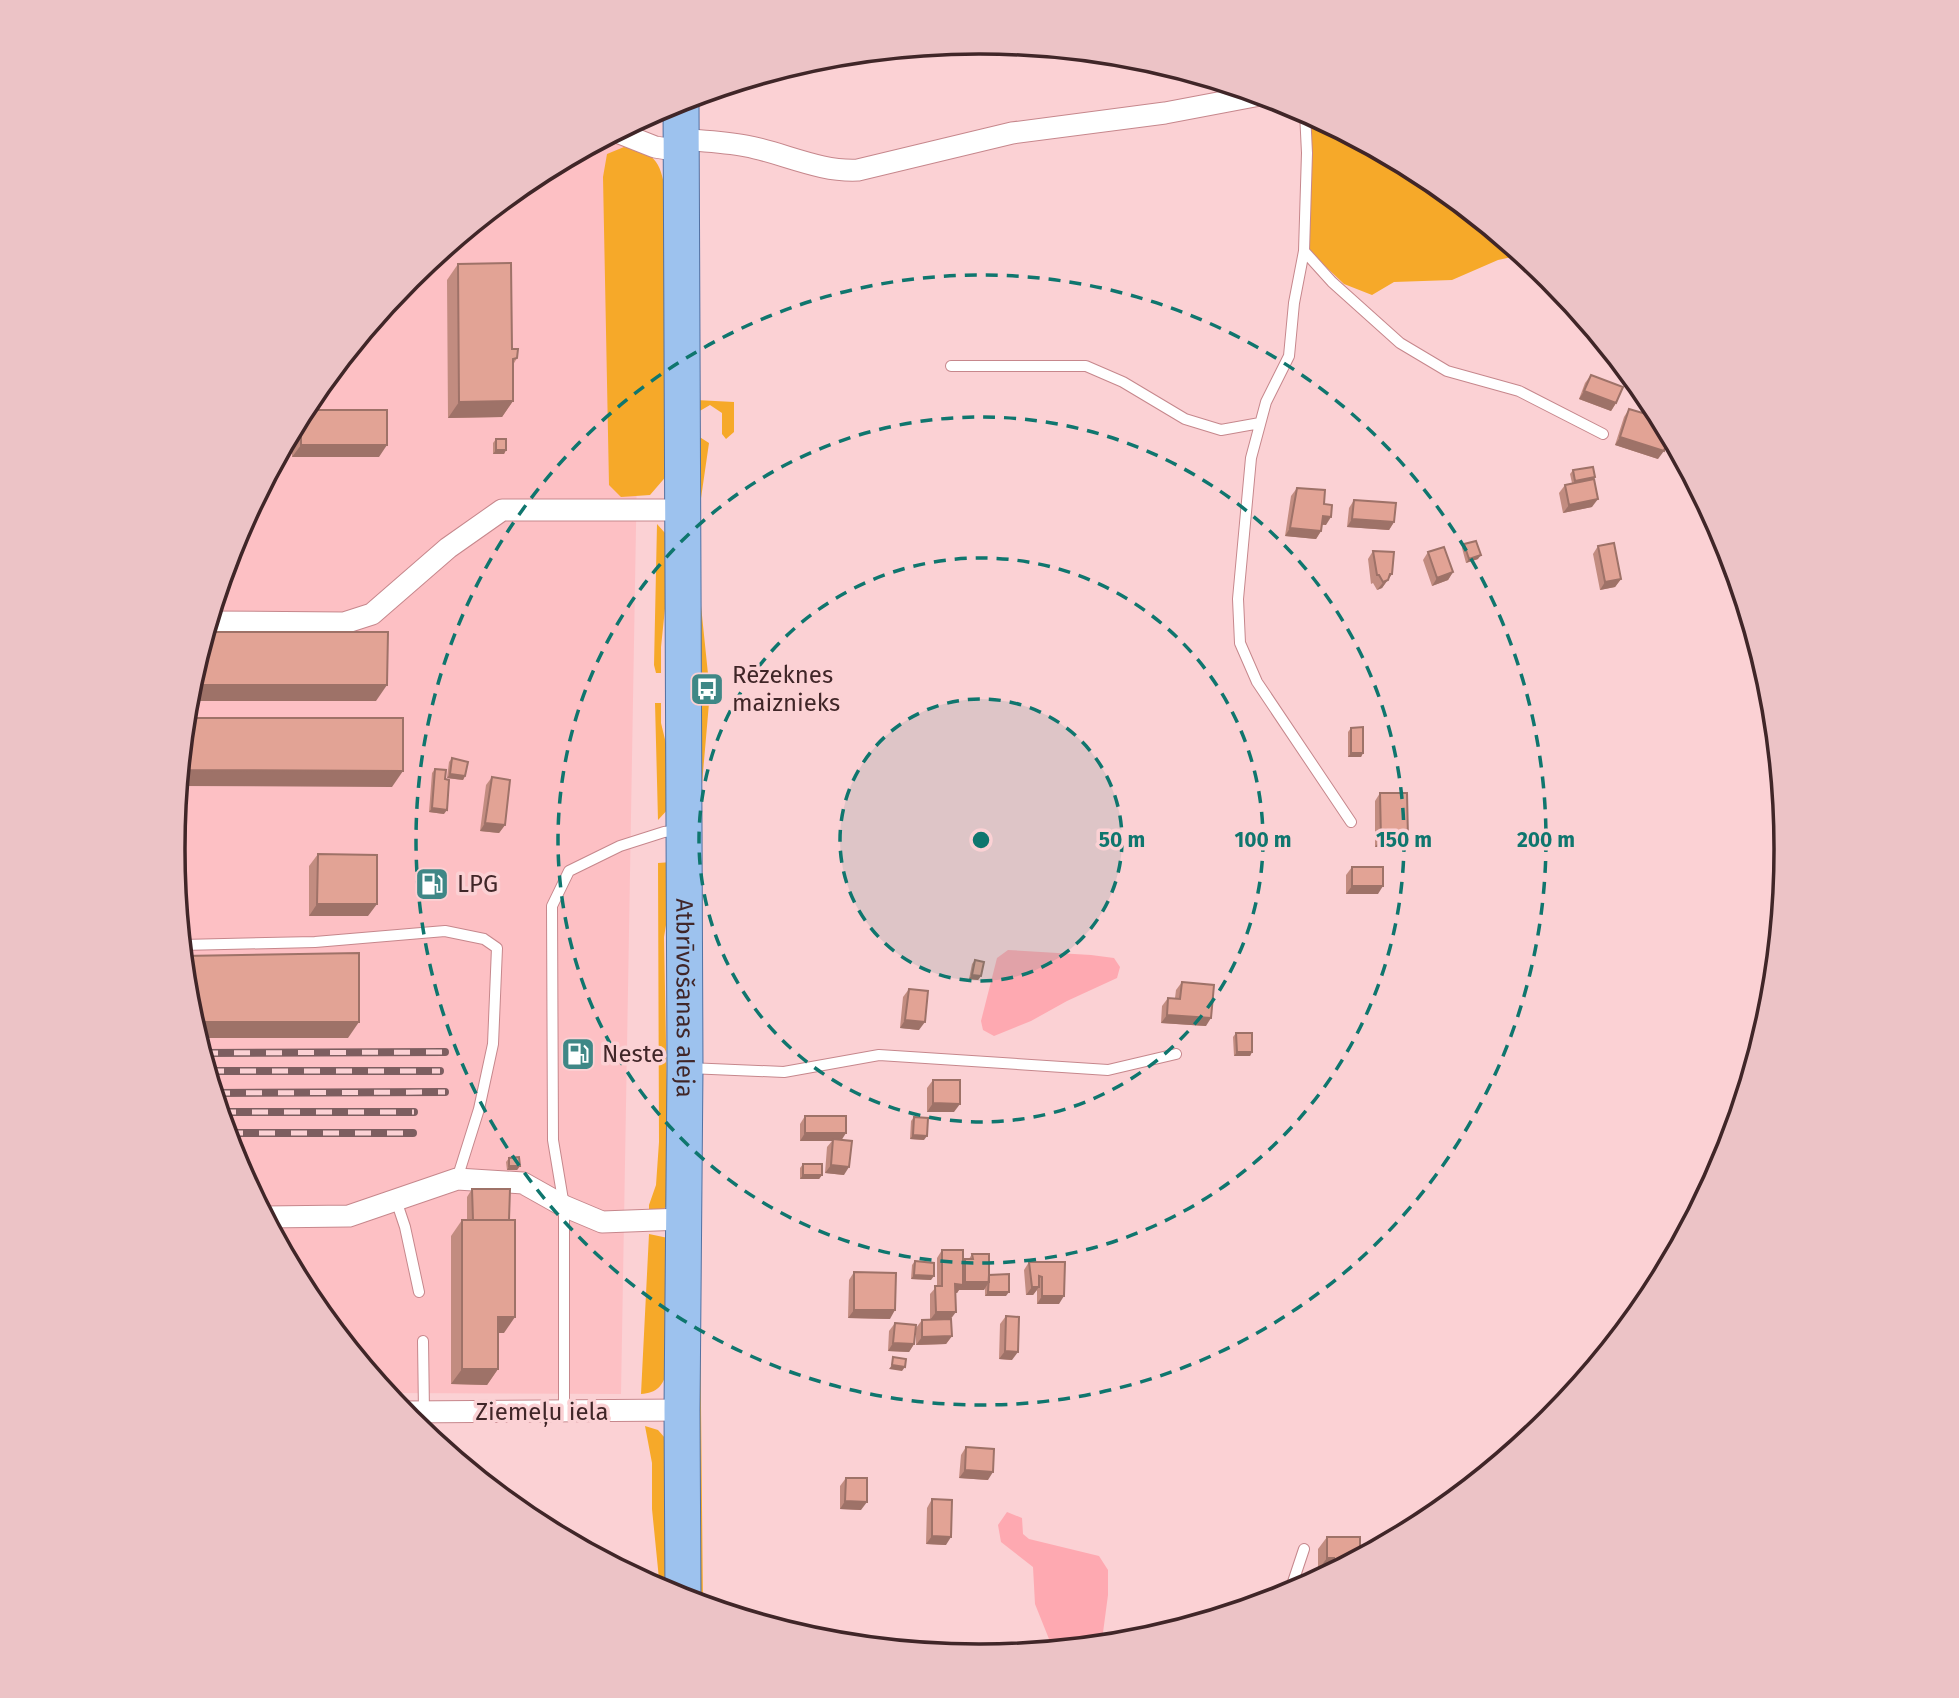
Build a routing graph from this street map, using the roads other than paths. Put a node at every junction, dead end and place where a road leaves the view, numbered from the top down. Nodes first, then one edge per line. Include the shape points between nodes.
1 (1241, 99) edge
2 (681, 113) edge
3 (1306, 125) edge
4 (628, 136) edge
5 (681, 145) junction
6 (1304, 251) junction
7 (951, 366) dead end
8 (1260, 424) junction
9 (1603, 434) dead end
10 (681, 510) junction
11 (218, 622) edge
12 (1351, 822) dead end
13 (684, 830) junction
14 (191, 945) edge
15 (1176, 1054) dead end
16 (685, 1068) junction
17 (457, 1179) junction
18 (396, 1200) junction
19 (564, 1206) junction
20 (275, 1217) edge
21 (683, 1219) junction
22 (419, 1292) dead end
23 (423, 1341) dead end
24 (682, 1410) junction
25 (419, 1412) edge
26 (424, 1412) junction
27 (564, 1412) junction
28 (1304, 1549) dead end
29 (1294, 1578) edge
30 (683, 1586) edge

1 - 5 street via 1012,133 858,170 823,167 747,146
2 - 5 main road, Atbrīvošanas aleja
3 - 6 lane
4 - 5 street via 655,147
5 - 10 main road, Atbrīvošanas aleja
6 - 8 lane via 1289,356
6 - 9 lane via 1400,343 1447,371 1519,391
7 - 8 lane via 1086,366 1185,419 1221,430
8 - 12 lane via 1251,458 1242,543 1240,643 1257,682
10 - 11 street via 502,510 448,548 372,614 344,624
10 - 13 main road, Atbrīvošanas aleja
13 - 16 main road, Atbrīvošanas aleja
13 - 19 lane via 620,846 569,871 552,906 553,1140
14 - 17 lane via 315,942 445,931 484,939 497,948 493,1044 480,1109
15 - 16 lane via 1108,1070 879,1055 784,1072
16 - 21 main road, Atbrīvošanas aleja
17 - 18 street
17 - 19 street via 523,1183
18 - 20 street via 349,1216
18 - 22 lane
19 - 21 street via 601,1222
19 - 27 lane
21 - 24 main road, Atbrīvošanas aleja
23 - 26 lane
24 - 27 street, Ziemeļu iela
24 - 30 main road, Atbrīvošanas aleja
25 - 26 street, Ziemeļu iela
26 - 27 street, Ziemeļu iela
28 - 29 lane

